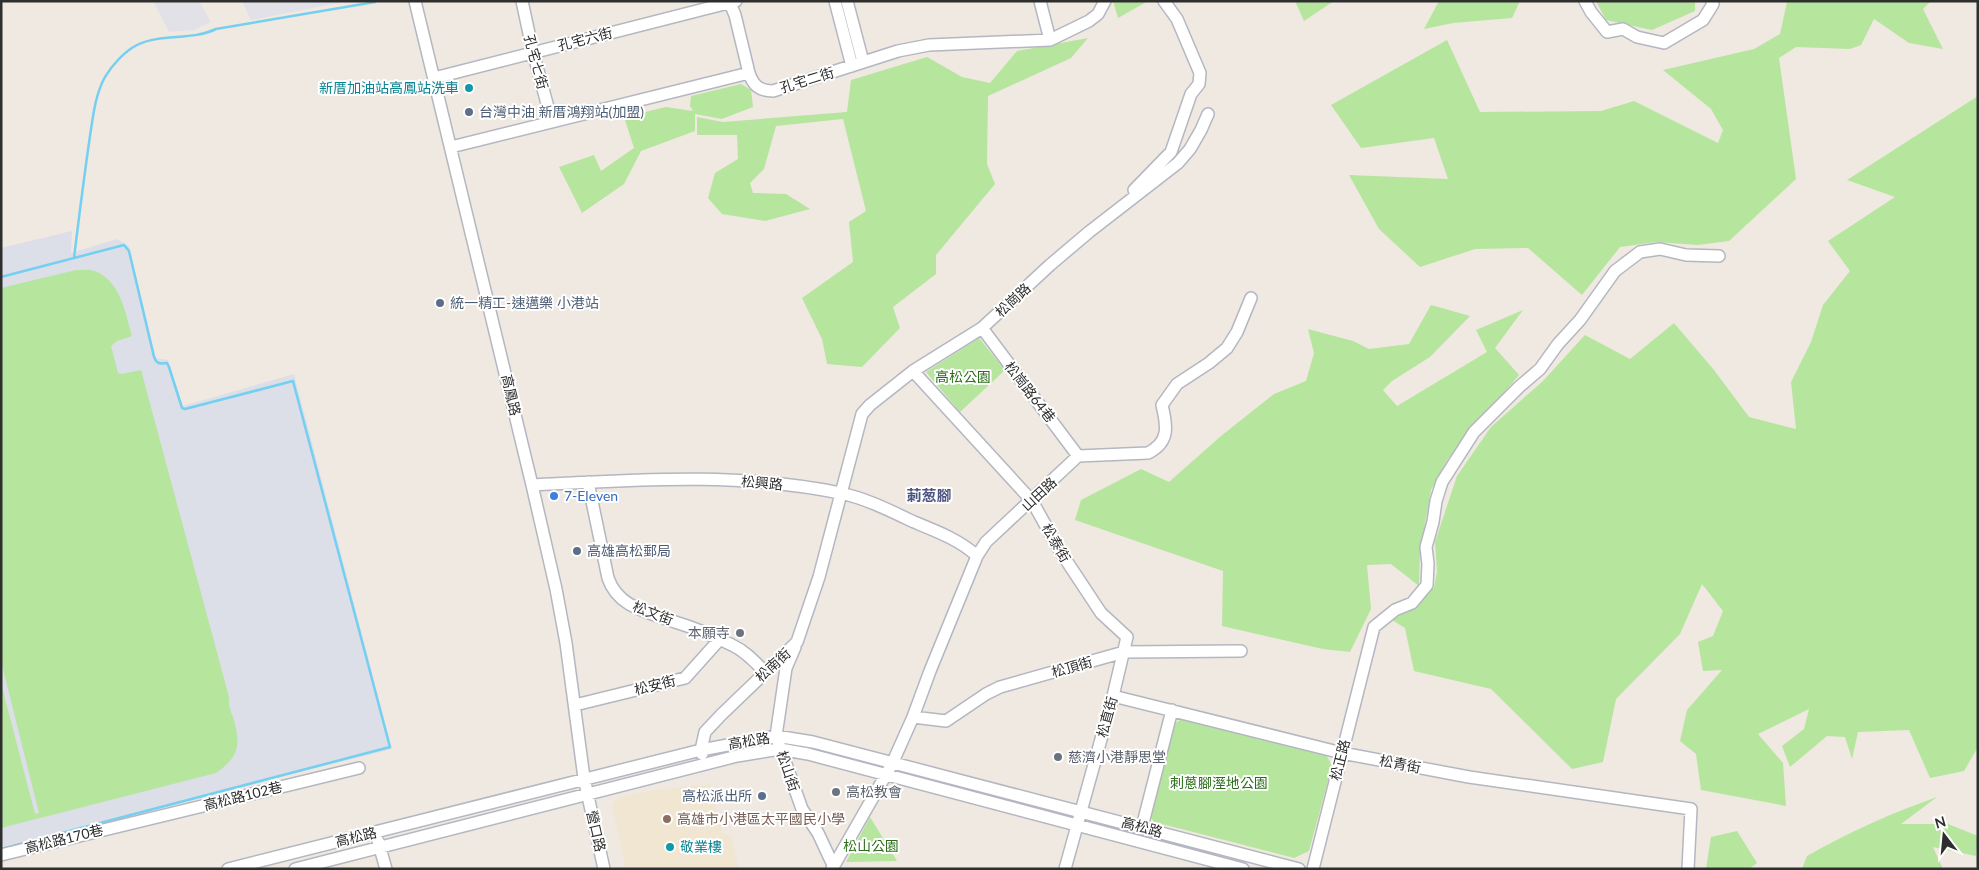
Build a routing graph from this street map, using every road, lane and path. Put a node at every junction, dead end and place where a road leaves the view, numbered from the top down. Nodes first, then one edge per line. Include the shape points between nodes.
1 (416, 1) edge
2 (522, 1) edge
3 (834, 1) edge
4 (847, 1) edge
5 (1040, 1) edge
6 (1105, 1) edge
7 (1164, 1) edge
8 (1585, 1) edge
9 (1712, 1) edge
10 (731, 2) edge
11 (1050, 40) junction
12 (533, 52) junction
13 (858, 64) junction
14 (749, 73) junction
15 (434, 78) junction
16 (1208, 114) dead end
17 (552, 122) junction
18 (451, 147) junction
19 (1126, 204) junction
20 (1719, 256) dead end
21 (1251, 298) dead end
22 (982, 328) junction
23 (913, 371) junction
24 (1078, 456) junction
25 (588, 482) junction
26 (532, 485) junction
27 (841, 494) junction
28 (1032, 501) junction
29 (977, 556) junction
30 (720, 639) junction
31 (797, 642) junction
32 (1241, 651) dead end
33 (1124, 652) junction
34 (765, 672) junction
35 (1113, 696) junction
36 (575, 705) junction
37 (1172, 710) junction
38 (913, 717) junction
39 (776, 736) junction
40 (701, 750) junction
41 (780, 750) junction
42 (1342, 753) junction
43 (704, 764) junction
44 (892, 764) junction
45 (359, 768) dead end
46 (886, 775) junction
47 (584, 778) junction
48 (587, 793) junction
49 (1081, 812) junction
50 (126, 824) joint
51 (1078, 825) junction
52 (1142, 827) junction
53 (376, 832) junction
54 (379, 847) junction
55 (1, 855) edge
56 (832, 867) edge
57 (228, 869) edge
58 (295, 869) edge
59 (386, 869) edge
60 (604, 869) edge
61 (1065, 869) edge
62 (1244, 869) edge
63 (1299, 869) edge
64 (1313, 869) edge
65 (1688, 869) edge

1 - 15 street, 高鳳路
2 - 12 street, 孔宅七街
3 - 13 street
4 - 13 street
5 - 11 street
6 - 11 street, 孔宅二街 via 1098,14 1089,21
7 - 19 street via 1177,19 1200,72 1199,84 1191,94 1171,152 1135,188
8 - 9 street via 1607,32 1624,29 1637,37 1664,43 1703,20
10 - 12 street, 孔宅六街
10 - 14 street
11 - 13 street, 孔宅二街 via 929,45
12 - 15 street, 孔宅六街
12 - 17 street, 孔宅七街
13 - 14 street, 孔宅二街 via 773,91 758,88
14 - 17 street
15 - 18 street, 高鳳路
16 - 19 street, 松崗路 via 1190,149 1178,163
17 - 18 street
18 - 26 street, 高鳳路
19 - 22 street, 松崗路 via 1050,265
20 - 42 street, 松正路 via 1686,256 1660,249 1640,252 1615,271 1540,369 1470,439 1442,482 1436,501 1426,547 1427,585 1412,602 1395,610 1374,627
21 - 24 street via 1237,332 1226,348 1177,384 1162,405 1166,430 1156,449 1148,453
22 - 23 street, 松崗路
22 - 24 street, 松崗路64巷
23 - 27 street, 松崗路 via 862,414
23 - 28 street, 松泰街
24 - 28 street, 山田路
25 - 26 street, 松興路
25 - 27 street, 松興路 via 703,479 773,483
25 - 30 street, 松文街 via 612,588 641,610
26 - 36 street, 高鳳路 via 566,642
27 - 29 street, 松興路 via 923,526 962,544
27 - 31 street, 松南街 via 819,577
28 - 29 street, 山田路 via 996,532
28 - 33 street, 松泰街 via 1101,613 1127,637
29 - 38 street, 山田路
30 - 34 street, 松文街 via 735,646
30 - 36 street, 松安街 via 685,678
31 - 34 street, 松南街
31 - 39 street, 松山街 via 786,668
32 - 33 street, 松頂街
33 - 35 street, 松直街
33 - 38 street, 松頂街 via 1000,687 946,721
34 - 40 street, 松南街 via 705,732
35 - 37 street, 松青街
35 - 49 street, 松直街
36 - 47 street, 高鳳路
37 - 42 street, 松青街
37 - 52 street
38 - 44 street, 山田路
39 - 40 street, 高松路
39 - 41 street, 松山街
39 - 44 street, 高松路 via 813,742
40 - 43 street
40 - 47 street, 高松路
41 - 43 street, 高松路
41 - 46 street, 高松路 via 808,754
41 - 56 street, 松山街 via 802,809 818,833
42 - 64 street, 松正路
42 - 65 street, 松青街 via 1469,777 1691,809
43 - 48 street, 高松路
44 - 46 street, 山田路
44 - 49 street, 高松路
45 - 50 street, 高松路102巷
46 - 51 street, 高松路
46 - 56 street, 山田路
47 - 48 street, 高鳳路
47 - 53 street, 高松路
48 - 54 street, 高松路
48 - 60 street, 營口路
49 - 51 street, 松直街
49 - 52 street, 高松路
50 - 55 street, 高松路170巷
51 - 61 street, 松直街
51 - 62 street, 高松路
52 - 63 street, 高松路
53 - 54 street
53 - 57 street, 高松路
54 - 58 street, 高松路
54 - 59 street

